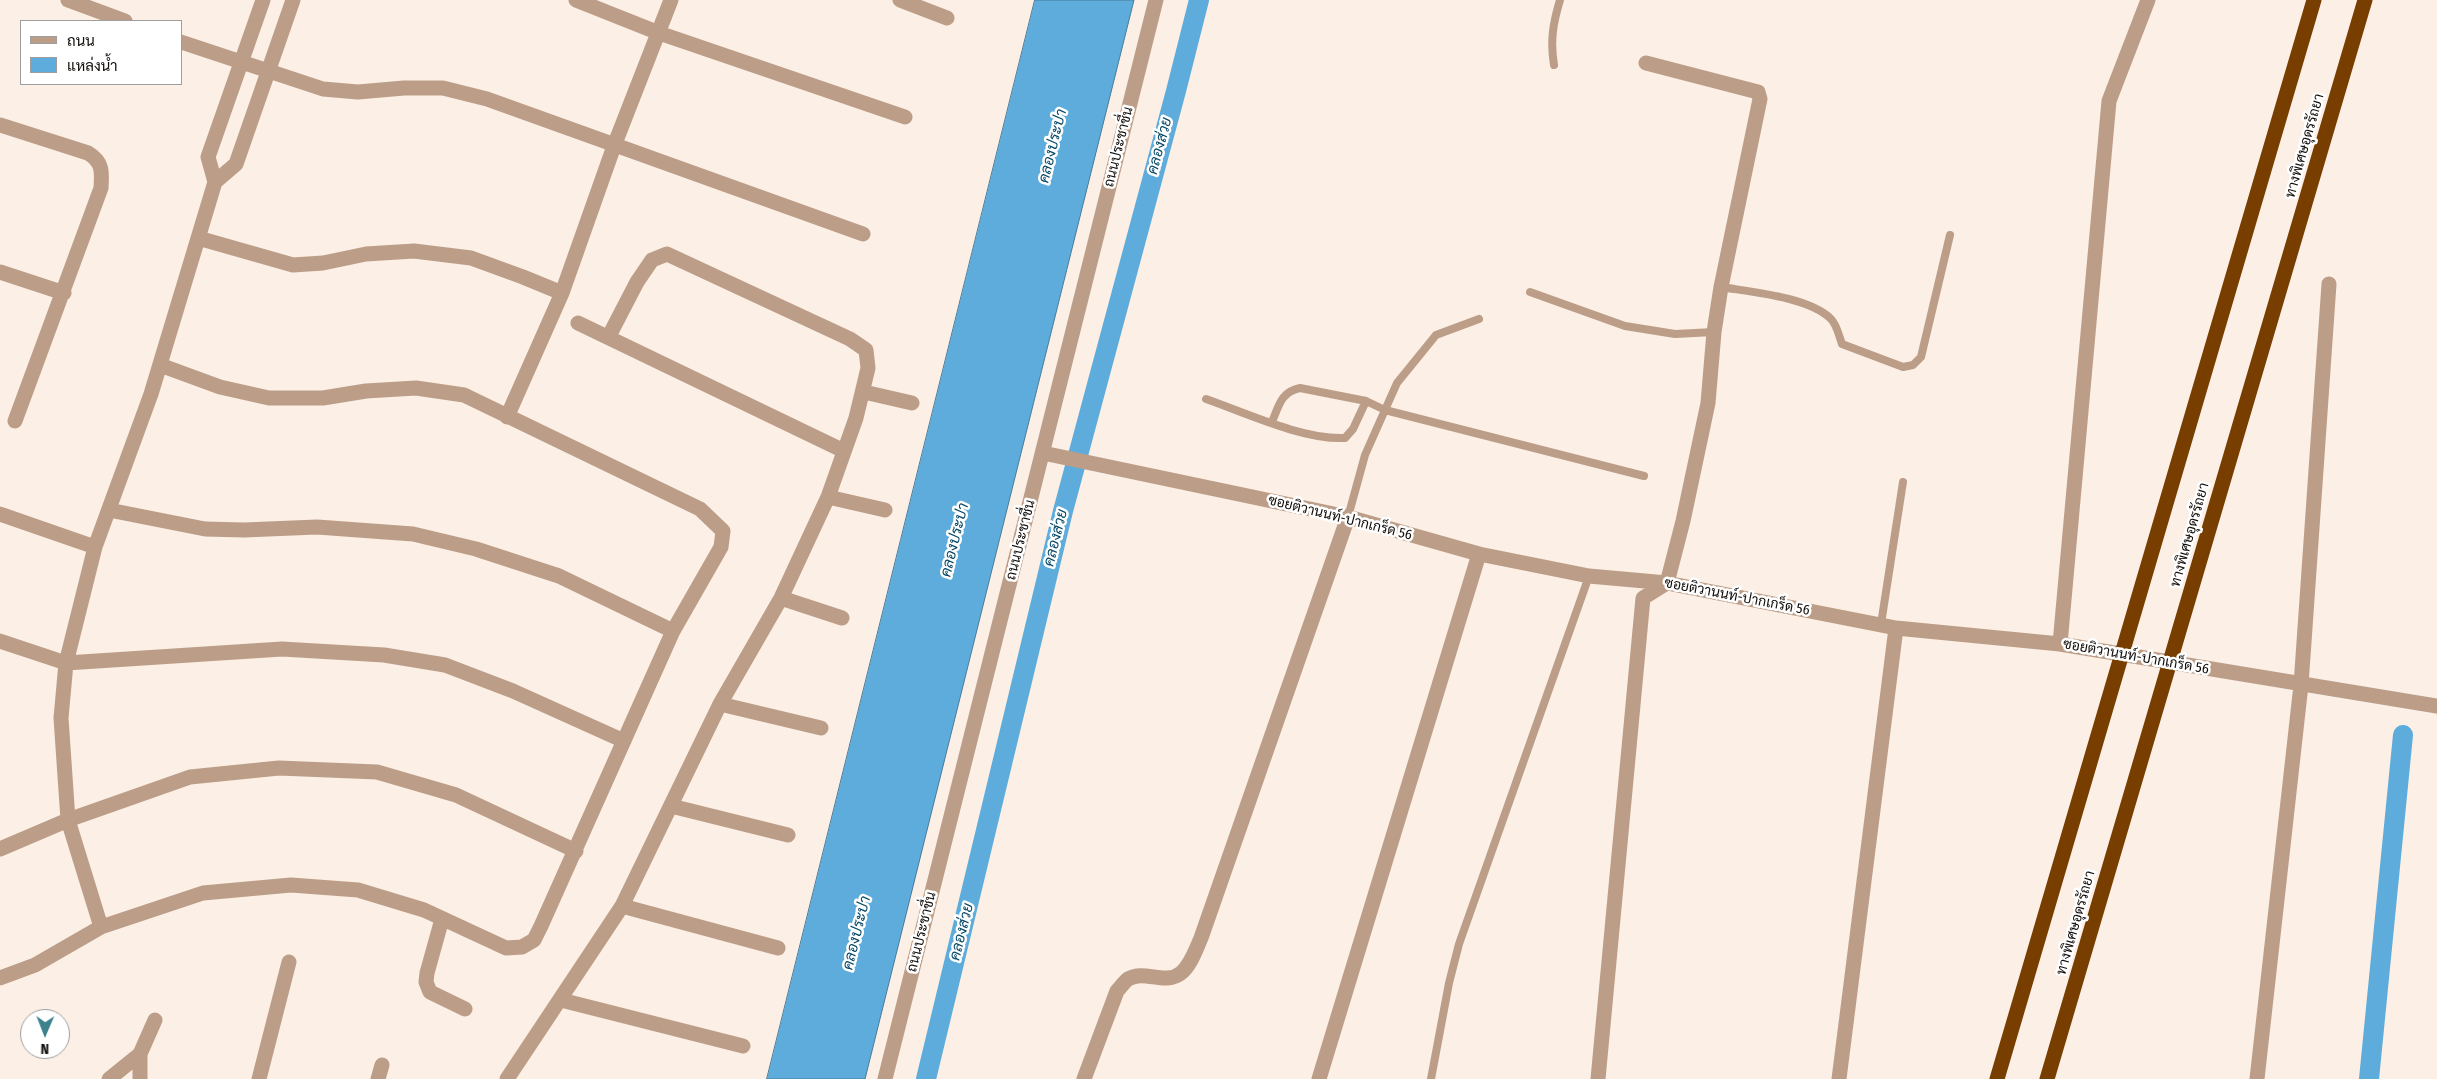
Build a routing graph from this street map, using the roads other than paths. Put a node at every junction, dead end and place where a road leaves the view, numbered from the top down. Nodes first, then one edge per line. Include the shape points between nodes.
1 (68, 0) edge
2 (263, 0) edge
3 (292, 0) edge
4 (576, 0) edge
5 (671, 0) edge
6 (900, 0) edge
7 (1156, 0) edge
8 (1560, 0) edge
9 (2148, 0) edge
10 (2314, 0) edge
11 (2365, 0) edge
12 (947, 18) dead end
13 (122, 20) edge
14 (659, 33) junction
15 (182, 42) edge
16 (241, 63) junction
17 (1646, 63) dead end
18 (1554, 65) dead end
19 (268, 72) junction
20 (905, 117) dead end
21 (0, 125) edge
22 (614, 146) junction
23 (214, 182) junction
24 (863, 234) dead end
25 (1950, 235) dead end
26 (198, 238) junction
27 (0, 272) edge
28 (2329, 284) dead end
29 (1721, 287) junction
30 (1530, 292) dead end
31 (64, 293) junction
32 (562, 293) junction
33 (1480, 319) dead end
34 (578, 323) dead end
35 (1714, 332) junction
36 (609, 336) junction
37 (160, 365) junction
38 (864, 392) junction
39 (1206, 399) dead end
40 (1366, 401) junction
41 (912, 403) dead end
42 (1385, 410) junction
43 (507, 417) junction
44 (15, 421) dead end
45 (1272, 422) junction
46 (844, 451) junction
47 (1043, 453) junction
48 (1644, 476) dead end
49 (1903, 482) dead end
50 (828, 497) junction
51 (108, 510) junction
52 (885, 510) dead end
53 (0, 514) edge
54 (1348, 518) junction
55 (95, 547) junction
56 (1479, 554) junction
57 (1589, 576) junction
58 (1667, 583) junction
59 (781, 598) junction
60 (842, 618) dead end
61 (1881, 624) junction
62 (1896, 628) junction
63 (673, 632) junction
64 (0, 641) edge
65 (2060, 644) junction
66 (66, 663) junction
67 (2301, 685) junction
68 (720, 704) junction
69 (2437, 706) edge
70 (821, 728) dead end
71 (624, 741) junction
72 (671, 806) junction
73 (68, 820) junction
74 (788, 835) dead end
75 (0, 849) edge
76 (576, 851) junction
77 (622, 906) junction
78 (442, 919) junction
79 (101, 927) junction
80 (778, 948) dead end
81 (289, 962) dead end
82 (0, 978) edge
83 (561, 1000) junction
84 (465, 1009) dead end
85 (155, 1020) dead end
86 (743, 1046) dead end
87 (140, 1054) junction
88 (109, 1079) edge
89 (140, 1079) edge
90 (259, 1079) edge
91 (507, 1079) edge
92 (885, 1079) edge
93 (1084, 1079) edge
94 (1319, 1079) edge
95 (1431, 1079) edge
96 (1598, 1079) edge
97 (1838, 1079) edge
98 (1997, 1079) edge
99 (2047, 1079) edge
100 (2257, 1079) edge

1 - 13 street
2 - 16 street
3 - 19 street
4 - 14 street
5 - 14 street
6 - 12 street
7 - 47 street, ถนนประชาชื่น
8 - 18 lane via 1552,26
9 - 65 street via 2109,101
10 - 98 highway
11 - 99 highway, ทางพิเศษอุดรรัถยา
14 - 20 street
14 - 22 street
15 - 16 street
16 - 19 street
16 - 23 street via 208,157
17 - 29 street via 1758,92 1760,99
19 - 22 street via 323,89 358,92 443,88 487,100
19 - 23 street via 236,164
21 - 31 street via 88,153 97,159 102,169 102,188
22 - 24 street
22 - 32 street
23 - 26 street
25 - 29 lane via 1921,357 1903,367 1842,344 1833,321 1821,311 1793,300
26 - 32 street via 293,265 366,254 414,251 471,258
26 - 37 street
27 - 31 street
28 - 67 street
29 - 35 street
30 - 35 lane via 1625,326 1675,334
31 - 44 street
32 - 43 street
33 - 42 lane via 1436,335 1397,383
34 - 36 street
35 - 58 street via 1708,403
36 - 38 street via 652,260 667,254 850,339 866,350 868,368
36 - 46 street
37 - 43 street via 220,387 269,398 323,398 416,388 464,395
37 - 51 street
38 - 41 street
38 - 46 street
39 - 45 lane
40 - 42 lane
40 - 45 lane via 1300,388 1282,397
40 - 45 lane via 1354,429 1345,438 1332,439
42 - 48 lane
42 - 54 lane via 1365,455
43 - 63 street via 700,509 723,531 721,547
46 - 50 street
47 - 54 street, ซอยติวานนท์-ปากเกร็ด 56
47 - 92 street, ถนนประชาชื่น
49 - 61 lane
50 - 52 street
50 - 59 street
51 - 55 street
51 - 63 street via 205,529 317,527 413,534 476,548 559,576
53 - 55 street
54 - 56 street, ซอยติวานนท์-ปากเกร็ด 56
54 - 93 street via 1201,938 1182,972 1171,980 1138,976 1127,980 1117,991
55 - 66 street
56 - 57 street, ซอยติวานนท์-ปากเกร็ด 56
56 - 94 street
57 - 58 street, ซอยติวานนท์-ปากเกร็ด 56
57 - 95 lane via 1459,944
58 - 61 street, ซอยติวานนท์-ปากเกร็ด 56
58 - 96 street via 1642,598
59 - 60 street
59 - 68 street
61 - 62 street, ซอยติวานนท์-ปากเกร็ด 56
62 - 65 street, ซอยติวานนท์-ปากเกร็ด 56
62 - 97 street
63 - 71 street
64 - 66 street
65 - 67 street, ซอยติวานนท์-ปากเกร็ด 56
66 - 71 street via 282,649 384,655 445,666 513,691
66 - 73 street via 61,718
67 - 69 street, ซอยติวานนท์-ปากเกร็ด 56
67 - 100 street
68 - 70 street
68 - 72 street
71 - 76 street
72 - 74 street
72 - 77 street
73 - 75 street
73 - 76 street via 190,777 280,768 376,772 456,795
73 - 79 street
76 - 78 street via 534,940 522,947 506,948
77 - 80 street
77 - 83 street
78 - 79 street via 424,910 358,890 291,885 203,892
78 - 84 street via 426,982 430,992
79 - 82 street via 35,965
81 - 90 street
83 - 86 street
83 - 91 street
85 - 87 street
87 - 88 street
87 - 89 street

